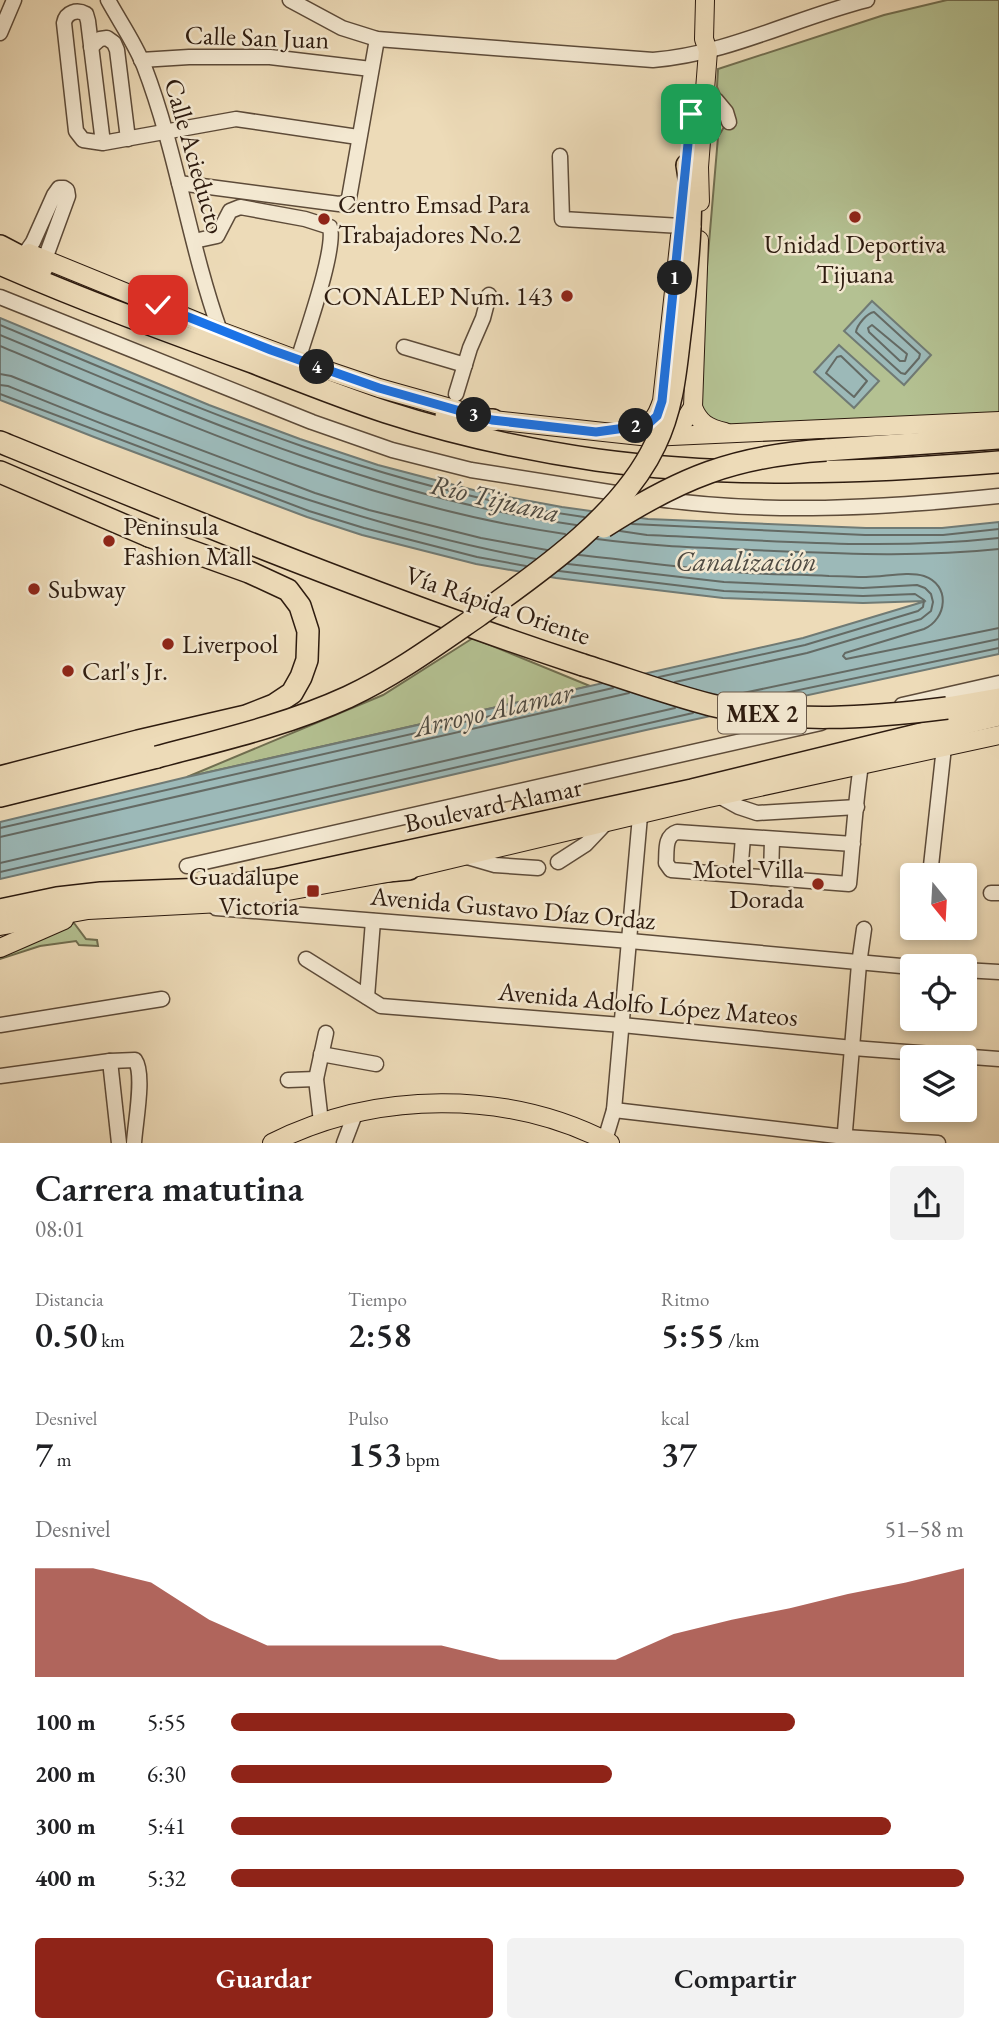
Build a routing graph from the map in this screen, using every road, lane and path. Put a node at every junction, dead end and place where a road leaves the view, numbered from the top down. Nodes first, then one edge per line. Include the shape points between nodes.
1 (14, 0) edge
2 (108, 0) edge
3 (290, 0) edge
4 (705, 0) edge
5 (867, 0) edge
6 (0, 33) edge
7 (377, 39) junction
8 (90, 47) junction
9 (703, 48) junction
10 (141, 60) junction
11 (371, 69) junction
12 (702, 113) junction
13 (729, 122) dead end
14 (165, 131) junction
15 (358, 137) junction
16 (128, 139) junction
17 (103, 142) junction
18 (560, 156) dead end
19 (687, 165) joint
20 (179, 183) junction
21 (686, 227) junction
22 (0, 241) edge
23 (194, 241) junction
24 (0, 246) edge
25 (26, 252) junction
26 (44, 259) junction
27 (0, 264) edge
28 (489, 295) dead end
29 (0, 297) edge
30 (130, 317) junction
31 (220, 331) junction
32 (404, 347) dead end
33 (298, 360) junction
34 (465, 365) junction
35 (456, 394) dead end
36 (343, 397) junction
37 (662, 401) junction
38 (693, 407) junction
39 (492, 420) junction
40 (999, 421) edge
41 (596, 432) junction
42 (730, 434) junction
43 (999, 438) edge
44 (0, 442) edge
45 (999, 462) edge
46 (0, 472) edge
47 (999, 496) edge
48 (149, 536) junction
49 (535, 573) junction
50 (331, 576) junction
51 (999, 683) edge
52 (997, 716) edge
53 (944, 747) junction
54 (157, 757) junction
55 (861, 765) junction
56 (785, 768) junction
57 (0, 779) edge
58 (0, 796) edge
59 (719, 796) junction
60 (857, 807) junction
61 (640, 816) junction
62 (604, 825) junction
63 (743, 837) junction
64 (772, 839) junction
65 (853, 844) junction
66 (464, 856) junction
67 (558, 862) dead end
68 (931, 863) edge
69 (187, 866) dead end
70 (538, 867) dead end
71 (409, 869) junction
72 (740, 875) junction
73 (771, 878) junction
74 (275, 880) junction
75 (221, 903) junction
76 (193, 906) junction
77 (0, 910) edge
78 (88, 910) junction
79 (373, 921) junction
80 (0, 926) edge
81 (864, 929) dead end
82 (630, 941) junction
83 (0, 948) edge
84 (306, 959) dead end
85 (859, 964) junction
86 (900, 966) edge
87 (977, 971) edge
88 (999, 972) edge
89 (367, 996) junction
90 (162, 999) dead end
91 (0, 1025) edge
92 (622, 1025) junction
93 (326, 1033) dead end
94 (853, 1048) junction
95 (321, 1054) junction
96 (999, 1059) edge
97 (110, 1061) junction
98 (376, 1064) dead end
99 (0, 1076) edge
100 (316, 1079) junction
101 (288, 1080) dead end
102 (614, 1110) junction
103 (355, 1114) junction
104 (321, 1122) junction
105 (294, 1138) edge
106 (844, 1140) edge
107 (607, 1142) edge
108 (119, 1143) edge
109 (134, 1143) edge
110 (272, 1143) edge
111 (344, 1143) edge
112 (938, 1143) edge

1 - 6 street
2 - 10 street, Calle Acieducto
3 - 7 street via 342,28
4 - 9 main road
5 - 9 street
7 - 9 street via 653,60
7 - 11 street
8 - 16 street via 107,38 117,50
8 - 17 street
8 - 17 street via 86,14 68,15 64,23 76,131 83,140
9 - 12 main road
9 - 19 main road
10 - 11 street, Calle San Juan via 270,57
10 - 14 street, Calle Acieducto
11 - 15 street
12 - 13 street via 716,100
12 - 38 main road
14 - 15 street via 236,119
14 - 16 street
14 - 20 street, Calle Acieducto
15 - 20 street via 349,198 342,204
16 - 17 street
18 - 21 street via 562,219
19 - 21 highway via 691,191
20 - 23 street, Calle Acieducto
21 - 37 main road
21 - 49 highway, bridge via 686,290 675,383 654,446 613,506
22 - 25 main road
23 - 31 street, Calle Acieducto
23 - 33 street via 217,236 230,211 240,207 330,227 325,267
24 - 30 highway
25 - 26 main road
25 - 26 street via 54,194 64,188 68,196
26 - 31 main road
27 - 30 highway
28 - 34 street
29 - 47 street via 312,422 392,450 471,470 666,501 737,506 837,508
30 - 36 highway
31 - 33 main road
32 - 34 street
33 - 39 main road
34 - 35 street
36 - 39 highway
36 - 45 highway via 474,435 636,464 785,473
37 - 38 main road via 673,425 684,421
37 - 41 main road via 657,416 647,425
38 - 42 main road via 702,423
39 - 41 main road
40 - 42 main road
41 - 42 main road via 650,437
43 - 49 highway, bridge via 779,453 751,459 682,482 640,504
44 - 50 highway, Vía Rápida Oriente / MEX 2
46 - 48 highway
48 - 50 highway
48 - 57 highway via 288,590 300,606 308,631 307,660 292,693 246,716
49 - 54 highway, bridge via 425,654 349,696 290,720
50 - 52 highway, Vía Rápida Oriente / MEX 2, bridge via 492,635 712,705 778,716 846,717 947,708
51 - 69 street
52 - 53 main road
52 - 56 highway, Boulevard Alamar
53 - 55 main road
53 - 68 street
54 - 57 highway
54 - 58 highway
55 - 59 main road
55 - 60 street
56 - 61 highway
56 - 74 highway, Boulevard Alamar
59 - 60 street via 757,813
59 - 61 main road
60 - 65 street
61 - 62 main road
61 - 82 street
62 - 66 main road
62 - 67 street via 586,844
63 - 64 street
63 - 72 street
63 - 72 street via 673,833 668,839 666,863 671,870
64 - 65 street
64 - 73 street
65 - 73 street via 849,884
66 - 70 street via 495,865
66 - 71 main road
71 - 74 highway
71 - 75 main road
72 - 73 street
74 - 75 highway
74 - 77 highway, Boulevard Alamar via 205,889 101,893
75 - 76 main road
76 - 78 main road
76 - 79 street, Avenida Gustavo Díaz Ordaz
78 - 80 main road
78 - 83 main road
79 - 82 street, Avenida Gustavo Díaz Ordaz
79 - 89 street
81 - 85 street
82 - 85 street, Avenida Gustavo Díaz Ordaz
82 - 92 street
84 - 89 street, Avenida Adolfo López Mateos
85 - 86 street, Avenida Gustavo Díaz Ordaz
85 - 94 street
87 - 88 street
89 - 92 street, Avenida Adolfo López Mateos via 381,1006
90 - 91 street
92 - 94 street, Avenida Adolfo López Mateos
92 - 102 street
93 - 95 street
94 - 96 street, Avenida Adolfo López Mateos
94 - 106 street
95 - 98 street
95 - 100 street
97 - 99 street
97 - 108 street
97 - 109 street via 138,1063
100 - 101 street
100 - 104 street
102 - 106 street
102 - 107 street
103 - 104 main road
103 - 107 main road via 406,1106 493,1106 550,1118
103 - 111 street
104 - 105 main road
105 - 110 main road
106 - 112 street

